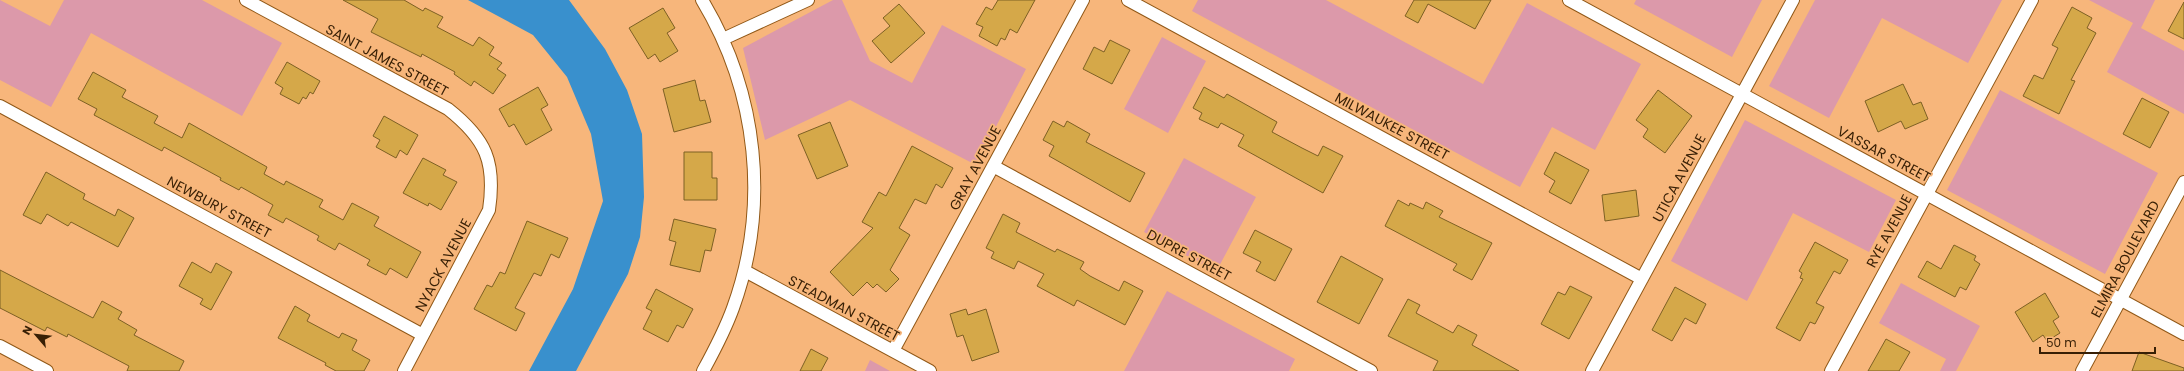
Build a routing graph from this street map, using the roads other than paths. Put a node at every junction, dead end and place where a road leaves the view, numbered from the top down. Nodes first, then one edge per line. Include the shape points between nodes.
1 (246, 0) edge
2 (702, 0) edge
3 (808, 0) edge
4 (1083, 0) edge
5 (1128, 0) edge
6 (1569, 0) edge
7 (1793, 0) edge
8 (2032, 0) edge
9 (723, 39) junction
10 (1742, 94) junction
11 (0, 106) edge
12 (993, 166) junction
13 (490, 169) joint
14 (2184, 182) edge
15 (1927, 194) junction
16 (745, 271) junction
17 (1642, 279) junction
18 (2120, 299) junction
19 (2184, 334) edge
20 (423, 335) junction
21 (0, 346) edge
22 (893, 351) junction
23 (47, 371) edge
24 (404, 371) edge
25 (702, 371) edge
26 (930, 371) edge
27 (1371, 371) edge
28 (1592, 371) edge
29 (1831, 371) edge
30 (2082, 371) edge

1 - 13 street, SAINT JAMES STREET via 448,109 467,124 479,140
2 - 9 street
3 - 9 street
4 - 12 street, GRAY AVENUE
5 - 17 street, MILWAUKEE STREET
6 - 10 street, VASSAR STREET
7 - 10 street, UTICA AVENUE
8 - 15 street, RYE AVENUE
9 - 16 street via 745,101 753,149 754,204
10 - 15 street, VASSAR STREET
10 - 17 street, UTICA AVENUE
11 - 20 street, NEWBURY STREET
12 - 22 street, GRAY AVENUE
12 - 27 street, DUPRE STREET
13 - 20 street, NYACK AVENUE via 492,186 489,210
14 - 18 street, ELMIRA BOULEVARD
15 - 18 street, VASSAR STREET
15 - 29 street, RYE AVENUE
16 - 22 street, STEADMAN STREET
16 - 25 street via 724,331
17 - 28 street, UTICA AVENUE
18 - 19 street, VASSAR STREET
18 - 30 street, ELMIRA BOULEVARD
20 - 24 street, NYACK AVENUE
21 - 23 street
22 - 26 street, STEADMAN STREET

